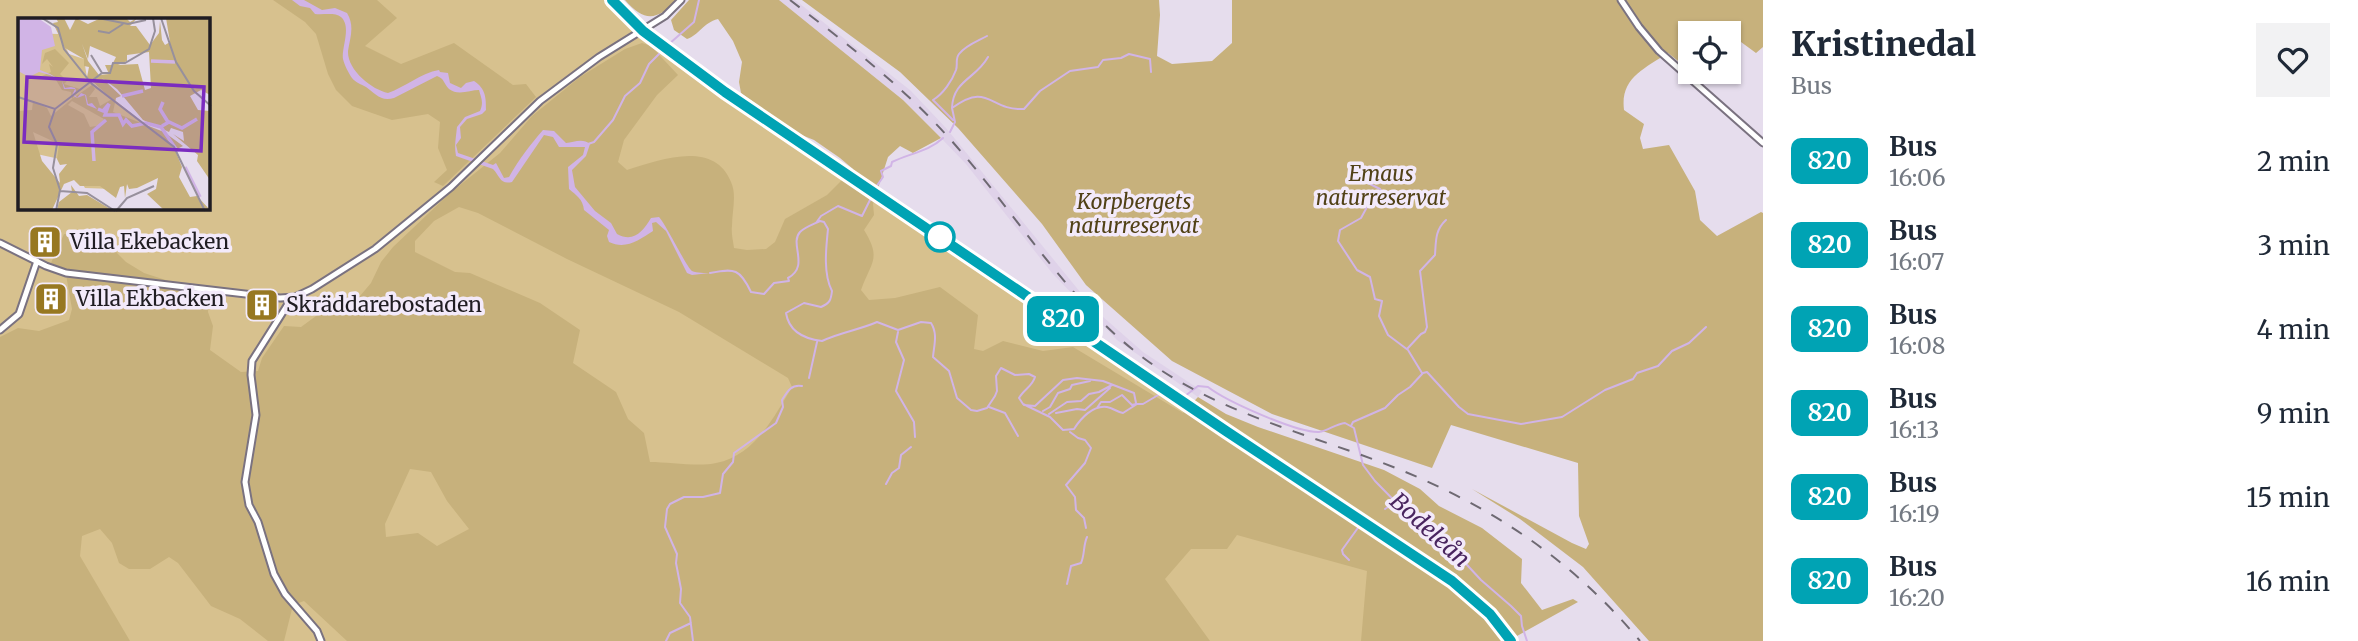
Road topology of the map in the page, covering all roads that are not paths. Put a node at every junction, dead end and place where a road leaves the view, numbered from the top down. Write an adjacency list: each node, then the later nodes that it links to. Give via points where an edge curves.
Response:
1 (612, 0): 4 (street)
2 (681, 0): 4 (street)
3 (1621, 0): 5 (street, via 1659,51)
4 (643, 31): 8 (street, via 540,101 451,187 374,249); 10 (street, via 725,92 1452,581 1490,614)
5 (1763, 143)
6 (0, 243): 7 (street)
7 (37, 261): 8 (street, via 66,273); 9 (street, via 19,314)
8 (288, 299): 11 (street, via 252,361 257,415 245,482 274,574)
9 (0, 330)
10 (1509, 639)
11 (321, 641)

